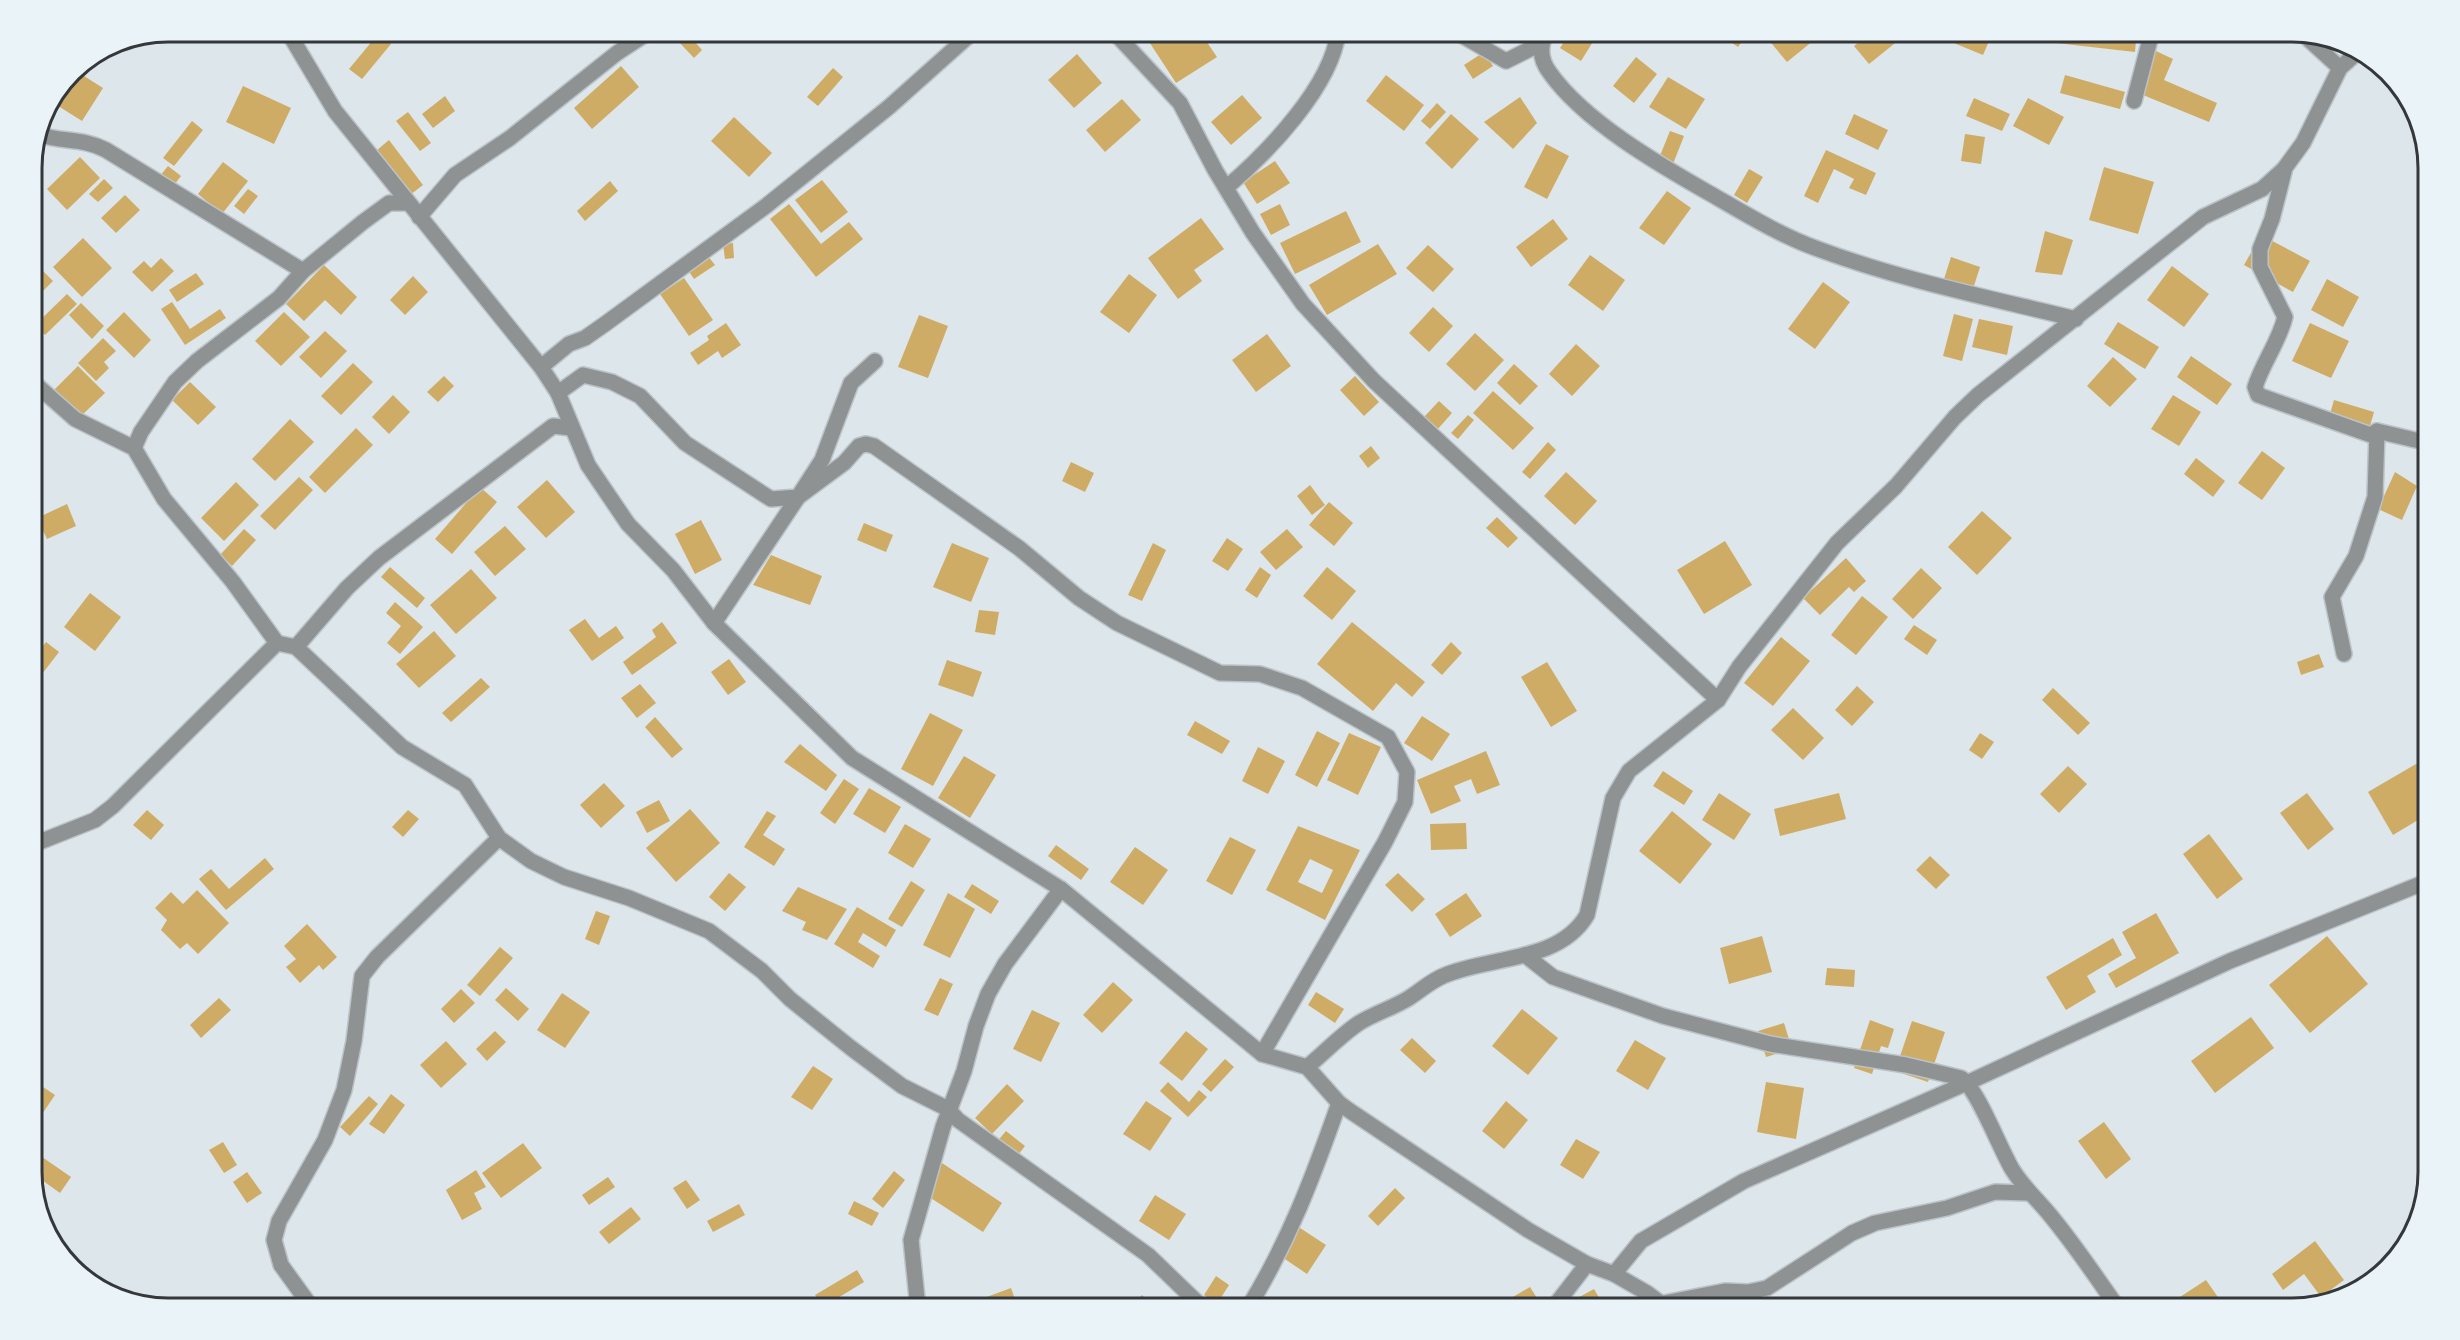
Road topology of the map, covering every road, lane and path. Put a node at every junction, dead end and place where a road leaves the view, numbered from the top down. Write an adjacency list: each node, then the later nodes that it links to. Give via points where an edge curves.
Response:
1 (294, 42): 17 (street, via 335,111)
2 (634, 42): 18 (street, via 510,138 455,175)
3 (963, 42): 22 (street, via 766,206)
4 (1123, 42): 16 (street, via 1180,103)
5 (1337, 42): 16 (street, via 1336,50 1280,137)
6 (1473, 42): 7 (street, via 1506,61)
7 (1537, 42)
8 (1543, 42): 20 (street, via 1543,59 1550,73 1582,106 1641,154 1789,237 1819,250 1940,285)
9 (2149, 42): 13 (street)
10 (2314, 44): 12 (street)
11 (2352, 57): 12 (street)
12 (2340, 68): 15 (street, via 2303,143)
13 (2134, 101)
14 (46, 137): 19 (street, via 97,145)
15 (2284, 170): 20 (street, via 2262,189 2203,217); 26 (street, via 2260,249 2260,267 2285,317 2255,387 2258,395 2267,399 2371,435)
16 (1227, 187): 34 (street, via 1253,233 1335,342)
17 (408, 202): 18 (street); 19 (street, via 389,203)
18 (419, 217): 22 (street)
19 (303, 271): 28 (street, via 279,298 175,382)
20 (2076, 319): 34 (street, via 1955,417 1896,486 1837,543 1745,659)
21 (875, 361): 29 (street, via 851,382 822,460)
22 (541, 367): 24 (street)
23 (42, 390): 28 (street, via 75,419)
24 (558, 393): 25 (street); 29 (street, via 583,375 612,382 639,396 685,443 771,499)
25 (571, 428): 30 (street, via 588,465 628,524 673,570); 32 (street, via 553,426 379,558)
26 (2377, 431): 27 (street); 33 (street, via 2375,497 2356,556 2332,597)
27 (2418, 441)
28 (134, 448): 31 (street, via 164,499 233,582)
29 (798, 497): 30 (street); 40 (street, via 844,463 859,446 874,446 1117,623 1220,673 1260,674 1302,688 1388,737 1407,772 1405,802)
30 (714, 623): 38 (street, via 852,758)
31 (277, 643): 32 (street); 36 (street, via 113,806 95,820)
32 (296, 646): 35 (street, via 402,747 465,785)
33 (2343, 654)
34 (1718, 700): 39 (street, via 1629,771 1612,798 1585,917 1568,937)
35 (499, 838): 44 (street, via 531,861 564,877 709,931 762,971 818,1023 902,1086); 48 (street, via 362,976 344,1090 325,1140 279,1221 274,1240 281,1265)
36 (42, 841)
37 (2418, 885): 42 (street, via 2230,961)
38 (1061, 889): 40 (street); 44 (street, via 1005,964 988,994)
39 (1525, 955): 41 (street, via 1441,977 1359,1023); 42 (street, via 1553,977 1663,1016 1770,1044 1906,1065)
40 (1262, 1054): 41 (street)
41 (1307, 1067): 43 (street)
42 (1969, 1082): 45 (street, via 1992,1133); 47 (street, via 1744,1181 1641,1240)
43 (1339, 1103): 46 (street, via 1528,1230); 51 (street, via 1301,1208)
44 (948, 1109): 49 (street, via 911,1240); 50 (street, via 1149,1256)
45 (2028, 1193): 54 (street, via 1995,1192 1947,1208 1875,1223 1852,1233 1767,1288); 55 (street, via 2050,1214)
46 (1587, 1264): 47 (street); 52 (street)
47 (1614, 1274): 53 (street)
48 (305, 1298)
49 (917, 1298)
50 (1193, 1298)
51 (1254, 1298)
52 (1561, 1298)
53 (1652, 1298)
54 (1697, 1298)
55 (2111, 1298)

